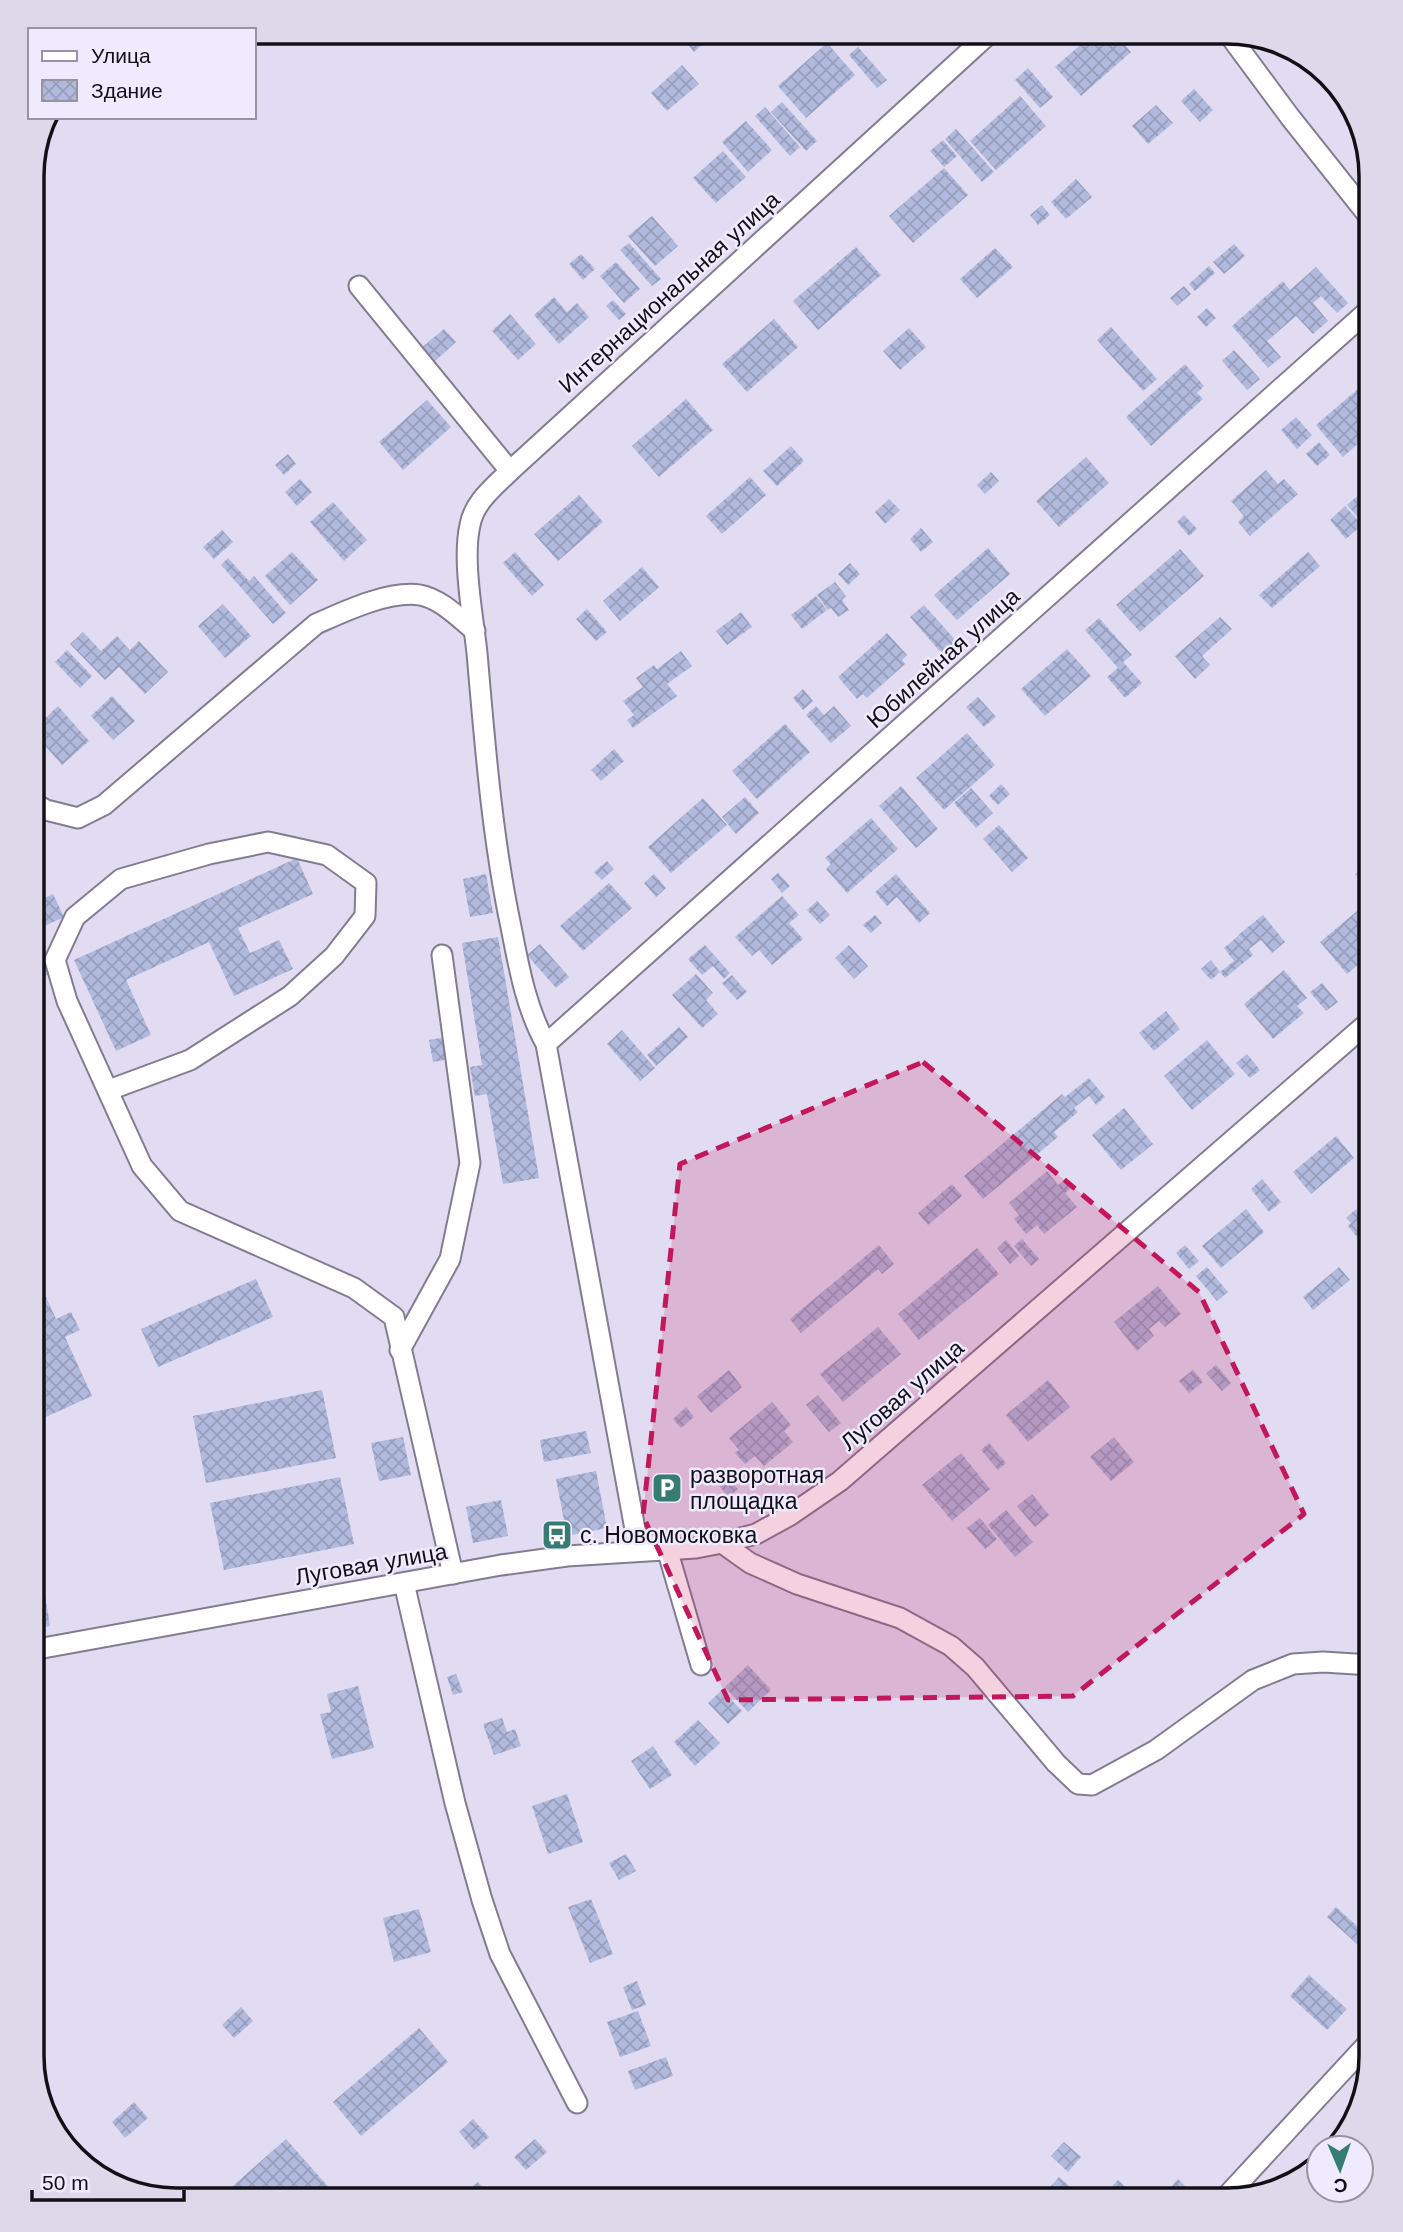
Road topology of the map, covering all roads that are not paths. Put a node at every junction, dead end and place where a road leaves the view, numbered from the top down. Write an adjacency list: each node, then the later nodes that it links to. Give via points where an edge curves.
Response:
1 (978, 44): 6 (street, Интернациональная улица)
2 (1236, 44): 3 (street)
3 (1359, 204)
4 (359, 286): 6 (street)
5 (1359, 319): 11 (street, Юбилейная улица)
6 (510, 471): 7 (street, Интернациональная улица, via 474,509 469,527)
7 (475, 631): 8 (street, via 447,608 420,595 353,608 316,624 104,805 78,818); 11 (street, Интернациональная улица, via 500,875 527,998)
8 (44, 809)
9 (442, 955): 13 (street, via 470,1163 450,1259)
10 (1359, 1030): 14 (street, Луговая улица, via 840,1481 756,1534)
11 (546, 1044): 16 (street, Интернациональная улица)
12 (109, 1090): 12 (street, via 68,1001 55,960 75,917 121,879 268,842 327,855 366,883 365,916 334,956 290,996 190,1060); 13 (street, via 142,1166 180,1212 354,1288 394,1317)
13 (400, 1350): 17 (street)
14 (722, 1543): 15 (street, Луговая улица); 20 (street, via 750,1563 797,1584 900,1618 951,1646 1078,1783 1092,1785 1156,1750 1253,1680 1293,1664)
15 (667, 1549): 16 (street, Луговая улица); 21 (street)
16 (639, 1551): 17 (street, Луговая улица, via 566,1556)
17 (453, 1574): 18 (street, Луговая улица)
18 (404, 1583): 19 (street, Луговая улица); 23 (street, via 454,1803 482,1900 500,1954)
19 (44, 1647)
20 (1359, 1664)
21 (701, 1665)
22 (1359, 2053): 24 (street)
23 (577, 2102)
24 (1234, 2188)

